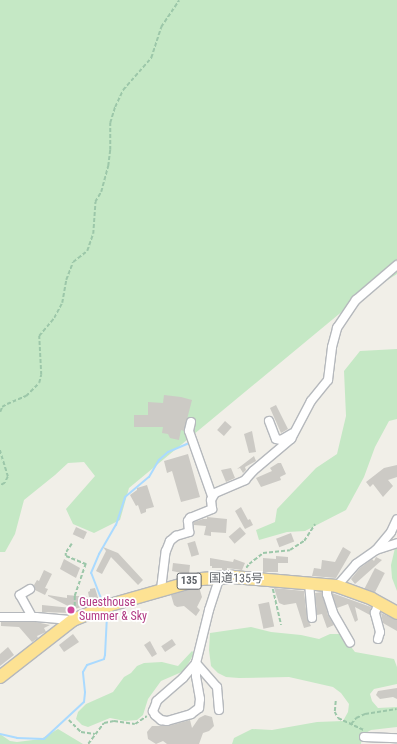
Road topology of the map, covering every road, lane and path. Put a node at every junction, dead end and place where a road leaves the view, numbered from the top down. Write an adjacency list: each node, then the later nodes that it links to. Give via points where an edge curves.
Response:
1 (179, 0): 3 (path, via 161,28 150,58 123,90 115,107 110,123 108,166 101,192 95,202 93,234 87,251 73,262 70,268 62,303 54,318 39,336 39,383 26,396 2,407)
2 (397, 265): 6 (street, via 356,300 338,328 332,348 328,380 311,401)
3 (0, 412)
4 (270, 421): 6 (street, via 276,439 281,440 290,434)
5 (191, 422): 9 (street, via 189,431)
6 (294, 435): 9 (street, via 245,480)
7 (0, 450): 8 (path, via 8,477)
8 (0, 486)
9 (212, 496): 21 (street, via 212,509 190,518 190,532 172,538 167,546)
10 (397, 519): 14 (street, via 391,532)
11 (315, 524): 16 (path, via 304,541 290,550 263,553 256,557 245,571)
12 (72, 544): 27 (path, via 66,556 86,564 75,596)
13 (397, 544): 14 (street)
14 (376, 550): 19 (street)
15 (220, 577): 16 (highway, 国道135号 / 135); 21 (highway, 国道135号 / 135, via 201,578); 31 (street)
16 (244, 578): 17 (highway, 国道135号 / 135)
17 (271, 580): 18 (highway, 国道135号 / 135); 28 (path)
18 (309, 583): 19 (highway, 国道135号 / 135); 26 (street)
19 (332, 585): 22 (highway, 国道135号 / 135); 30 (street, via 327,594 331,608)
20 (30, 588): 25 (street, via 20,595)
21 (161, 589): 27 (highway, 国道135号 / 135)
22 (379, 602): 23 (highway, 国道135号 / 135); 29 (street, via 375,613 380,632)
23 (397, 613)
24 (0, 617): 25 (street)
25 (32, 617): 27 (street)
26 (312, 618)
27 (75, 619): 32 (highway, 国道135号 / 135)
28 (281, 625)
29 (378, 639)
30 (350, 642)
31 (196, 663): 33 (street); 34 (street); 37 (street, via 217,687)
32 (0, 677)
33 (183, 678): 34 (street); 38 (street, via 157,701)
34 (197, 682): 38 (street, via 200,704 195,712 164,721)
35 (336, 701): 40 (path, via 335,712 338,718)
36 (397, 709): 40 (path, via 365,714)
37 (219, 710)
38 (153, 711): 41 (path, via 138,723 107,722)
39 (69, 720): 41 (path, via 81,732)
40 (351, 724): 42 (path, via 365,730)
41 (95, 734): 44 (path)
42 (364, 737): 43 (street)
43 (397, 738)
44 (88, 744)

